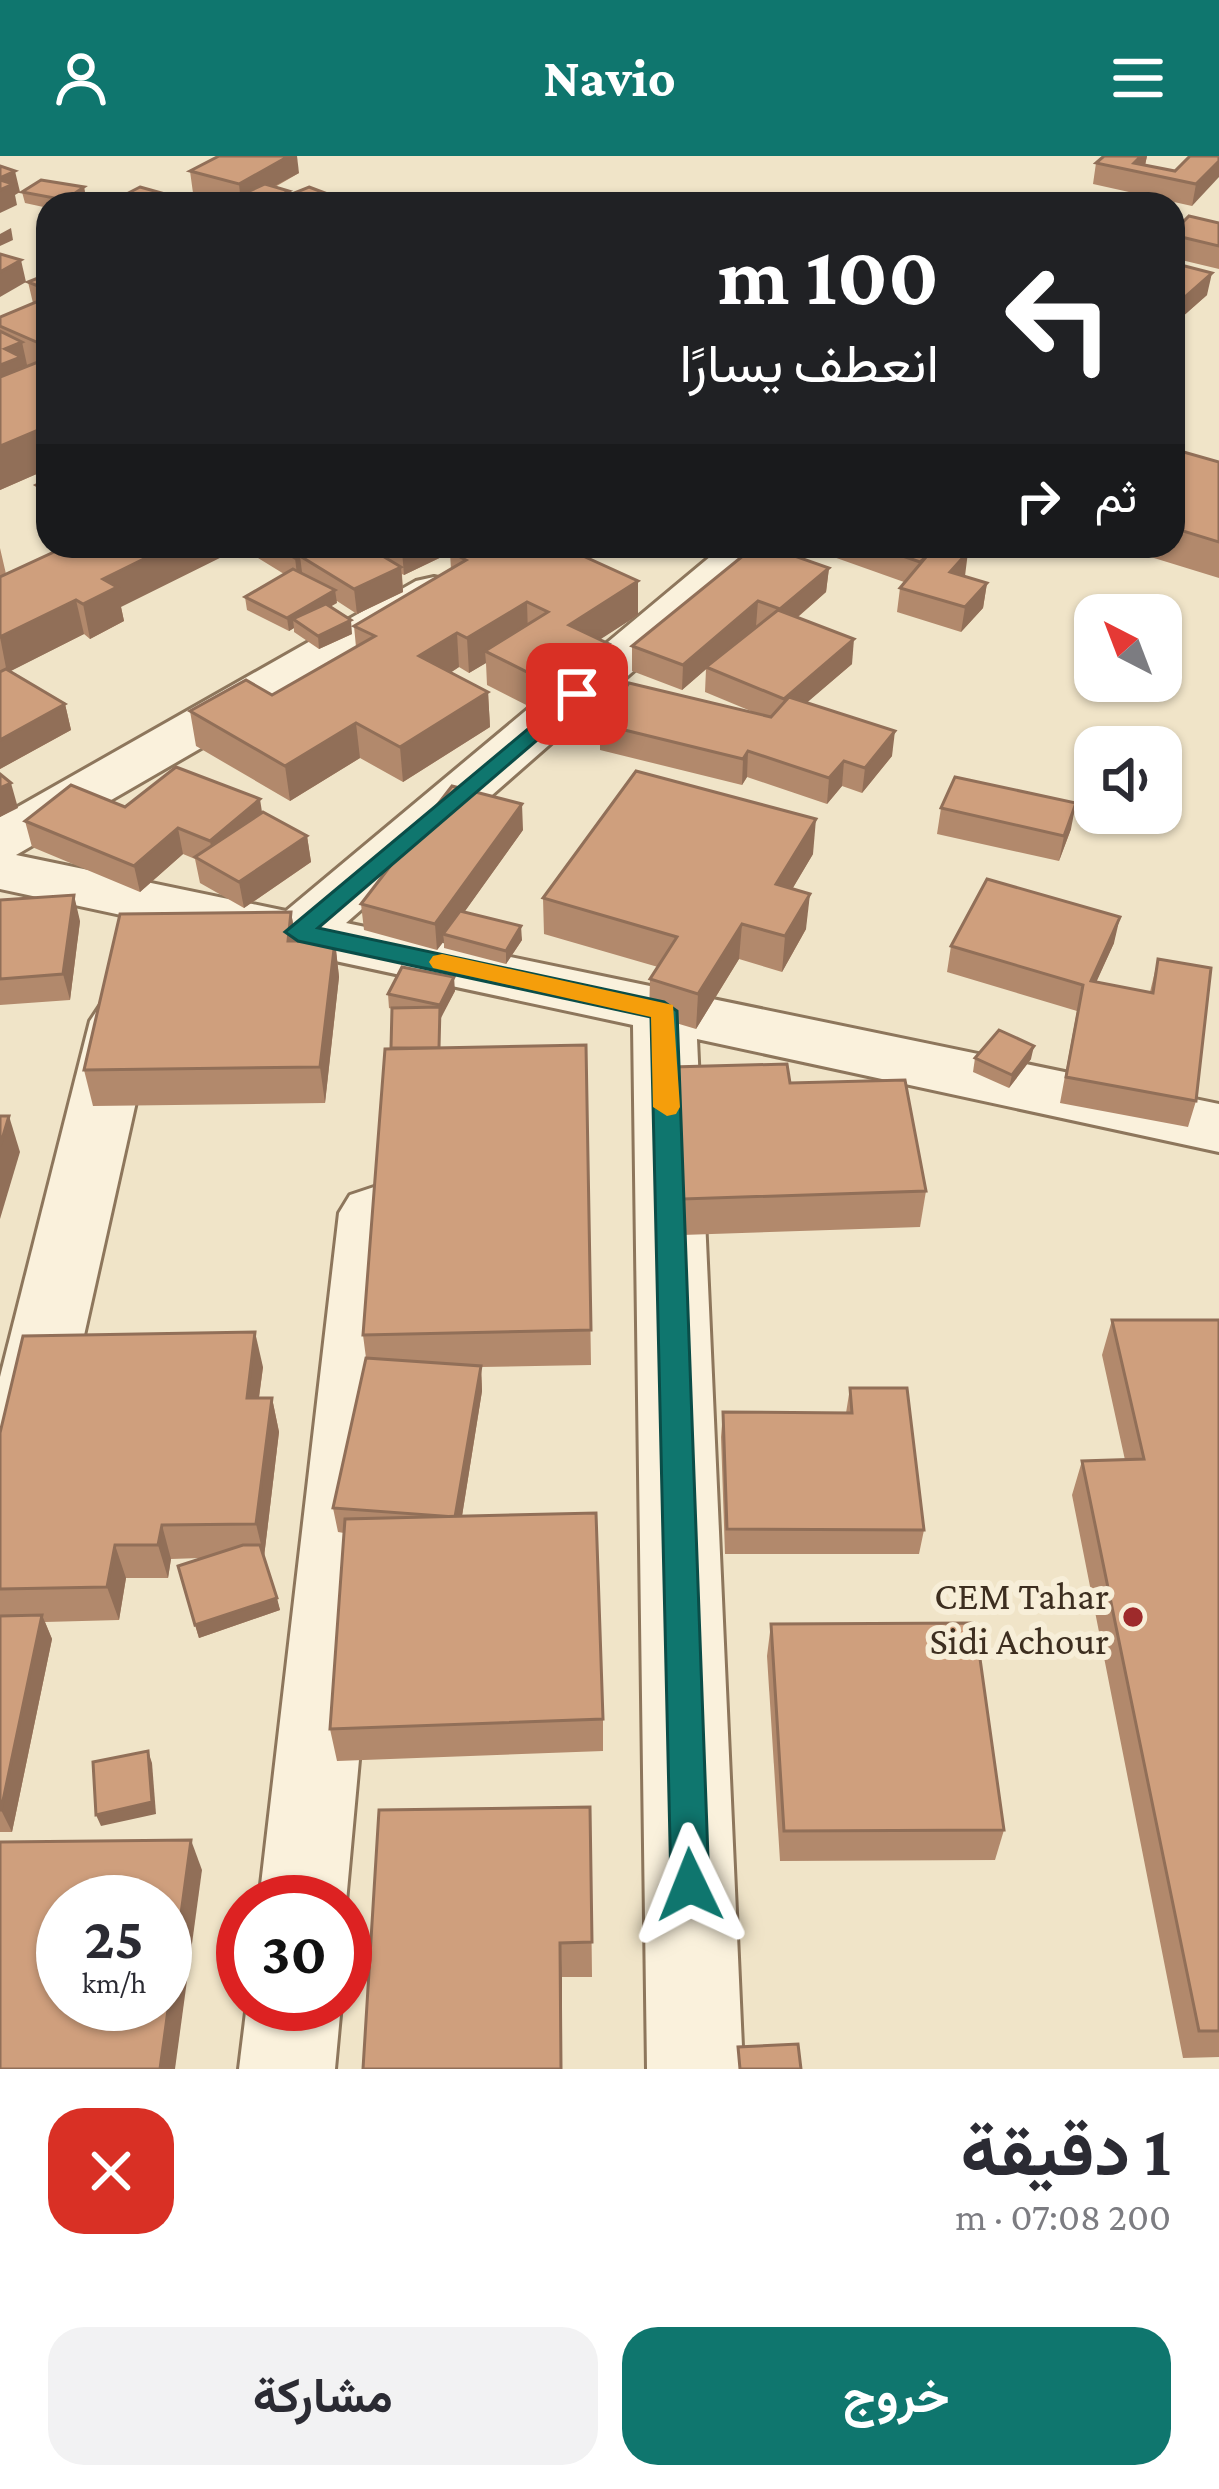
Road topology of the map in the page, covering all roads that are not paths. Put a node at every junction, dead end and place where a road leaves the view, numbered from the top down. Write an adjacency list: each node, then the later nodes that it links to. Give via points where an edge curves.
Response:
1 (738, 558): 6 (street)
2 (447, 584): 3 (street)
3 (0, 841)
4 (0, 870): 5 (street)
5 (151, 901): 6 (street); 10 (street)
6 (298, 932): 7 (street, via 397,989)
7 (664, 1011): 8 (street); 14 (street)
8 (1219, 1128)
9 (382, 1143): 11 (street)
10 (0, 1532)
11 (307, 1875)
12 (291, 2031): 13 (street)
13 (287, 2069)
14 (695, 2069)

